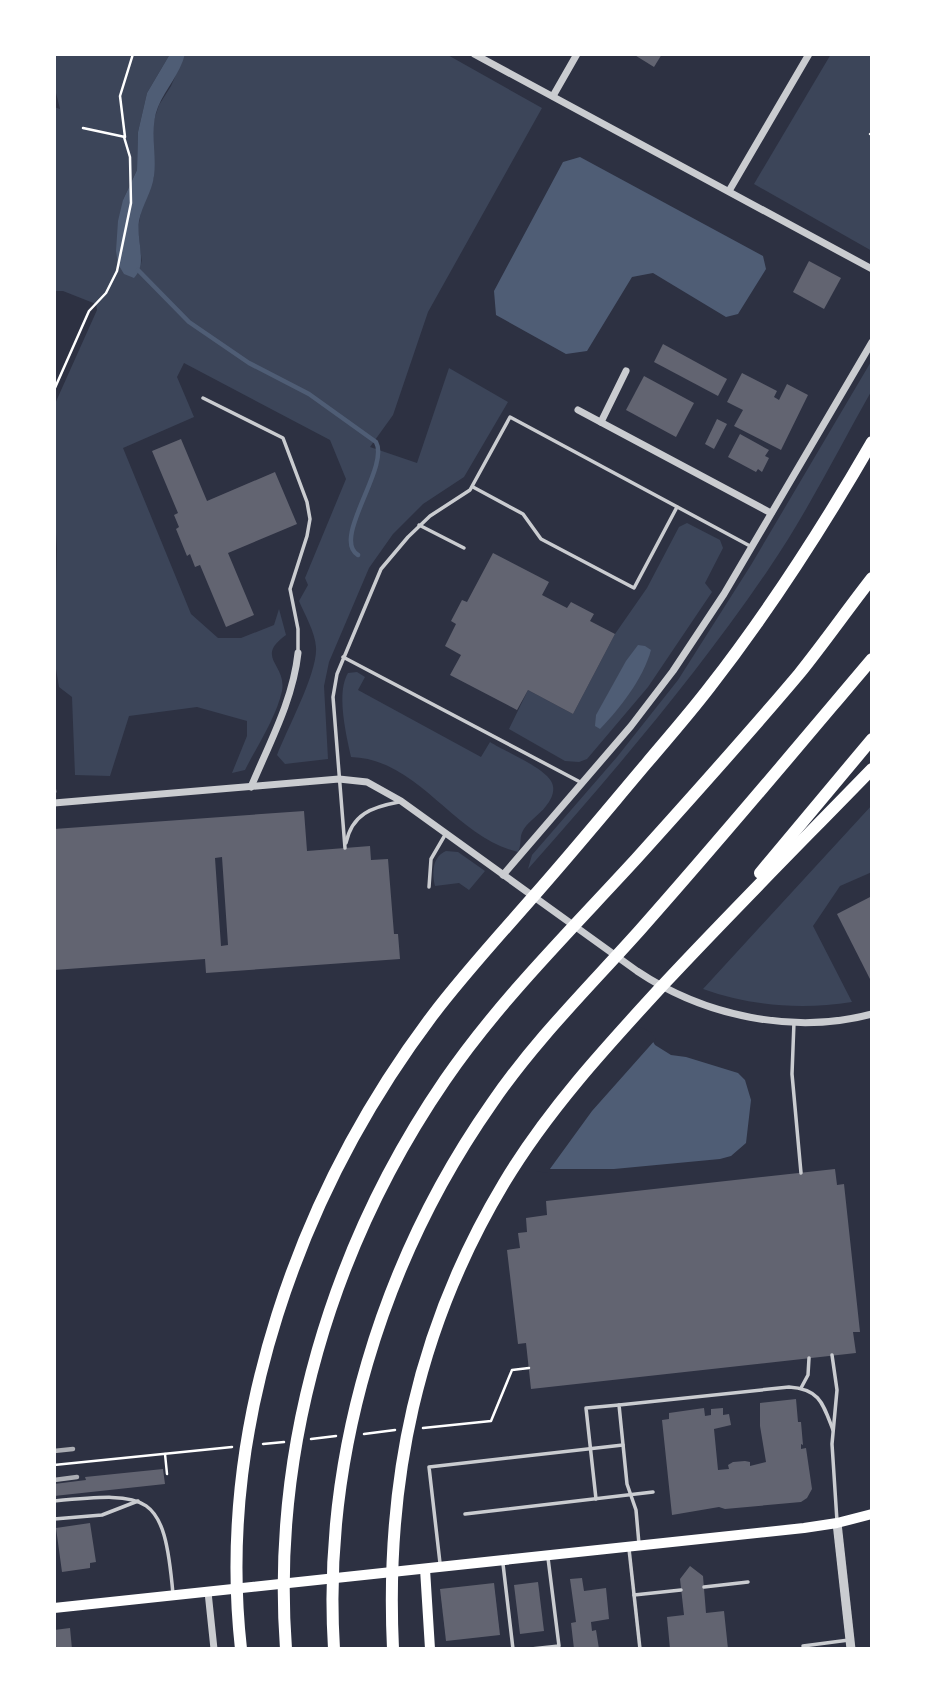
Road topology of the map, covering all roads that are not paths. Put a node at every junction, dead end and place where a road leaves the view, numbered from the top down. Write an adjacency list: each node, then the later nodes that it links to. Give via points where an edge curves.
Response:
1 (474, 54): 4 (street)
2 (577, 54): 4 (street)
3 (809, 54): 5 (street)
4 (553, 96): 5 (street)
5 (729, 191): 6 (street)
6 (872, 269)
7 (872, 342): 15 (street)
8 (626, 371): 11 (street)
9 (203, 398): 20 (lane, via 283,438 307,502 309,527 290,589)
10 (578, 410): 11 (street)
11 (601, 422): 15 (street)
12 (872, 442): 68 (highway, via 776,597 716,679 469,970 414,1041 358,1130 308,1234 265,1364 245,1461 237,1550)
13 (473, 486): 14 (lane, via 510,417); 14 (lane, via 523,514 541,539 634,588); 16 (lane)
14 (677, 506): 17 (lane)
15 (771, 513): 17 (street)
16 (419, 525): 18 (lane); 21 (lane, via 376,576)
17 (752, 547): 26 (street, via 673,671)
18 (464, 548)
19 (872, 578): 69 (highway, via 748,734 504,1004 451,1072 401,1152 354,1247 314,1364 296,1444 285,1541)
20 (298, 653): 27 (street, via 287,703)
21 (343, 657): 25 (lane, via 333,688); 26 (lane)
22 (872, 659): 70 (highway, via 557,1020 492,1101 442,1182 397,1276 369,1357 344,1470 334,1556)
23 (872, 739): 33 (highway)
24 (872, 769): 33 (highway)
25 (340, 779): 27 (street); 28 (street, via 367,782); 28 (lane, via 345,848 350,828 361,814)
26 (582, 783): 31 (street)
27 (251, 787): 29 (street)
28 (401, 801): 30 (street)
29 (54, 803)
30 (446, 833): 31 (street); 32 (lane, via 431,859)
31 (502, 875): 35 (street, via 668,990 715,1009)
32 (429, 887)
33 (702, 943): 71 (highway, via 598,1056 538,1133 491,1205 453,1282 424,1361 403,1447 392,1550)
34 (872, 1014): 35 (street)
35 (794, 1021): 36 (lane, via 792,1074)
36 (801, 1173)
37 (832, 1355): 41 (lane, via 837,1390)
38 (809, 1358): 39 (lane)
39 (801, 1388): 40 (lane); 41 (lane, via 823,1402)
40 (620, 1405): 42 (lane); 43 (lane, via 586,1408)
41 (833, 1430): 52 (lane)
42 (624, 1445): 43 (lane); 45 (lane)
43 (591, 1449): 46 (lane); 56 (lane, via 429,1467)
44 (653, 1492): 45 (lane)
45 (631, 1495): 46 (lane); 53 (lane, via 636,1510)
46 (596, 1499): 49 (lane)
47 (140, 1500): 48 (lane, via 103,1496); 51 (lane, via 102,1515); 63 (lane, via 161,1524)
48 (54, 1501)
49 (466, 1514)
50 (872, 1514): 52 (main road)
51 (54, 1519)
52 (837, 1524): 53 (main road); 65 (street)
53 (634, 1547): 54 (main road); 62 (lane)
54 (548, 1556): 55 (main road); 74 (lane, via 559,1646)
55 (503, 1560): 56 (main road); 73 (lane)
56 (441, 1567): 57 (main road)
57 (425, 1569): 61 (main road); 72 (main road)
58 (748, 1582): 59 (lane)
59 (704, 1587)
60 (681, 1590): 62 (lane)
61 (208, 1592): 63 (main road); 67 (street)
62 (634, 1595): 75 (lane)
63 (173, 1596): 64 (main road)
64 (54, 1608)
65 (850, 1644): 66 (lane)
66 (803, 1646)
67 (214, 1649)
68 (241, 1649)
69 (286, 1649)
70 (334, 1649)
71 (393, 1649)
72 (430, 1649)
73 (513, 1649)
74 (531, 1649)
75 (640, 1649)

